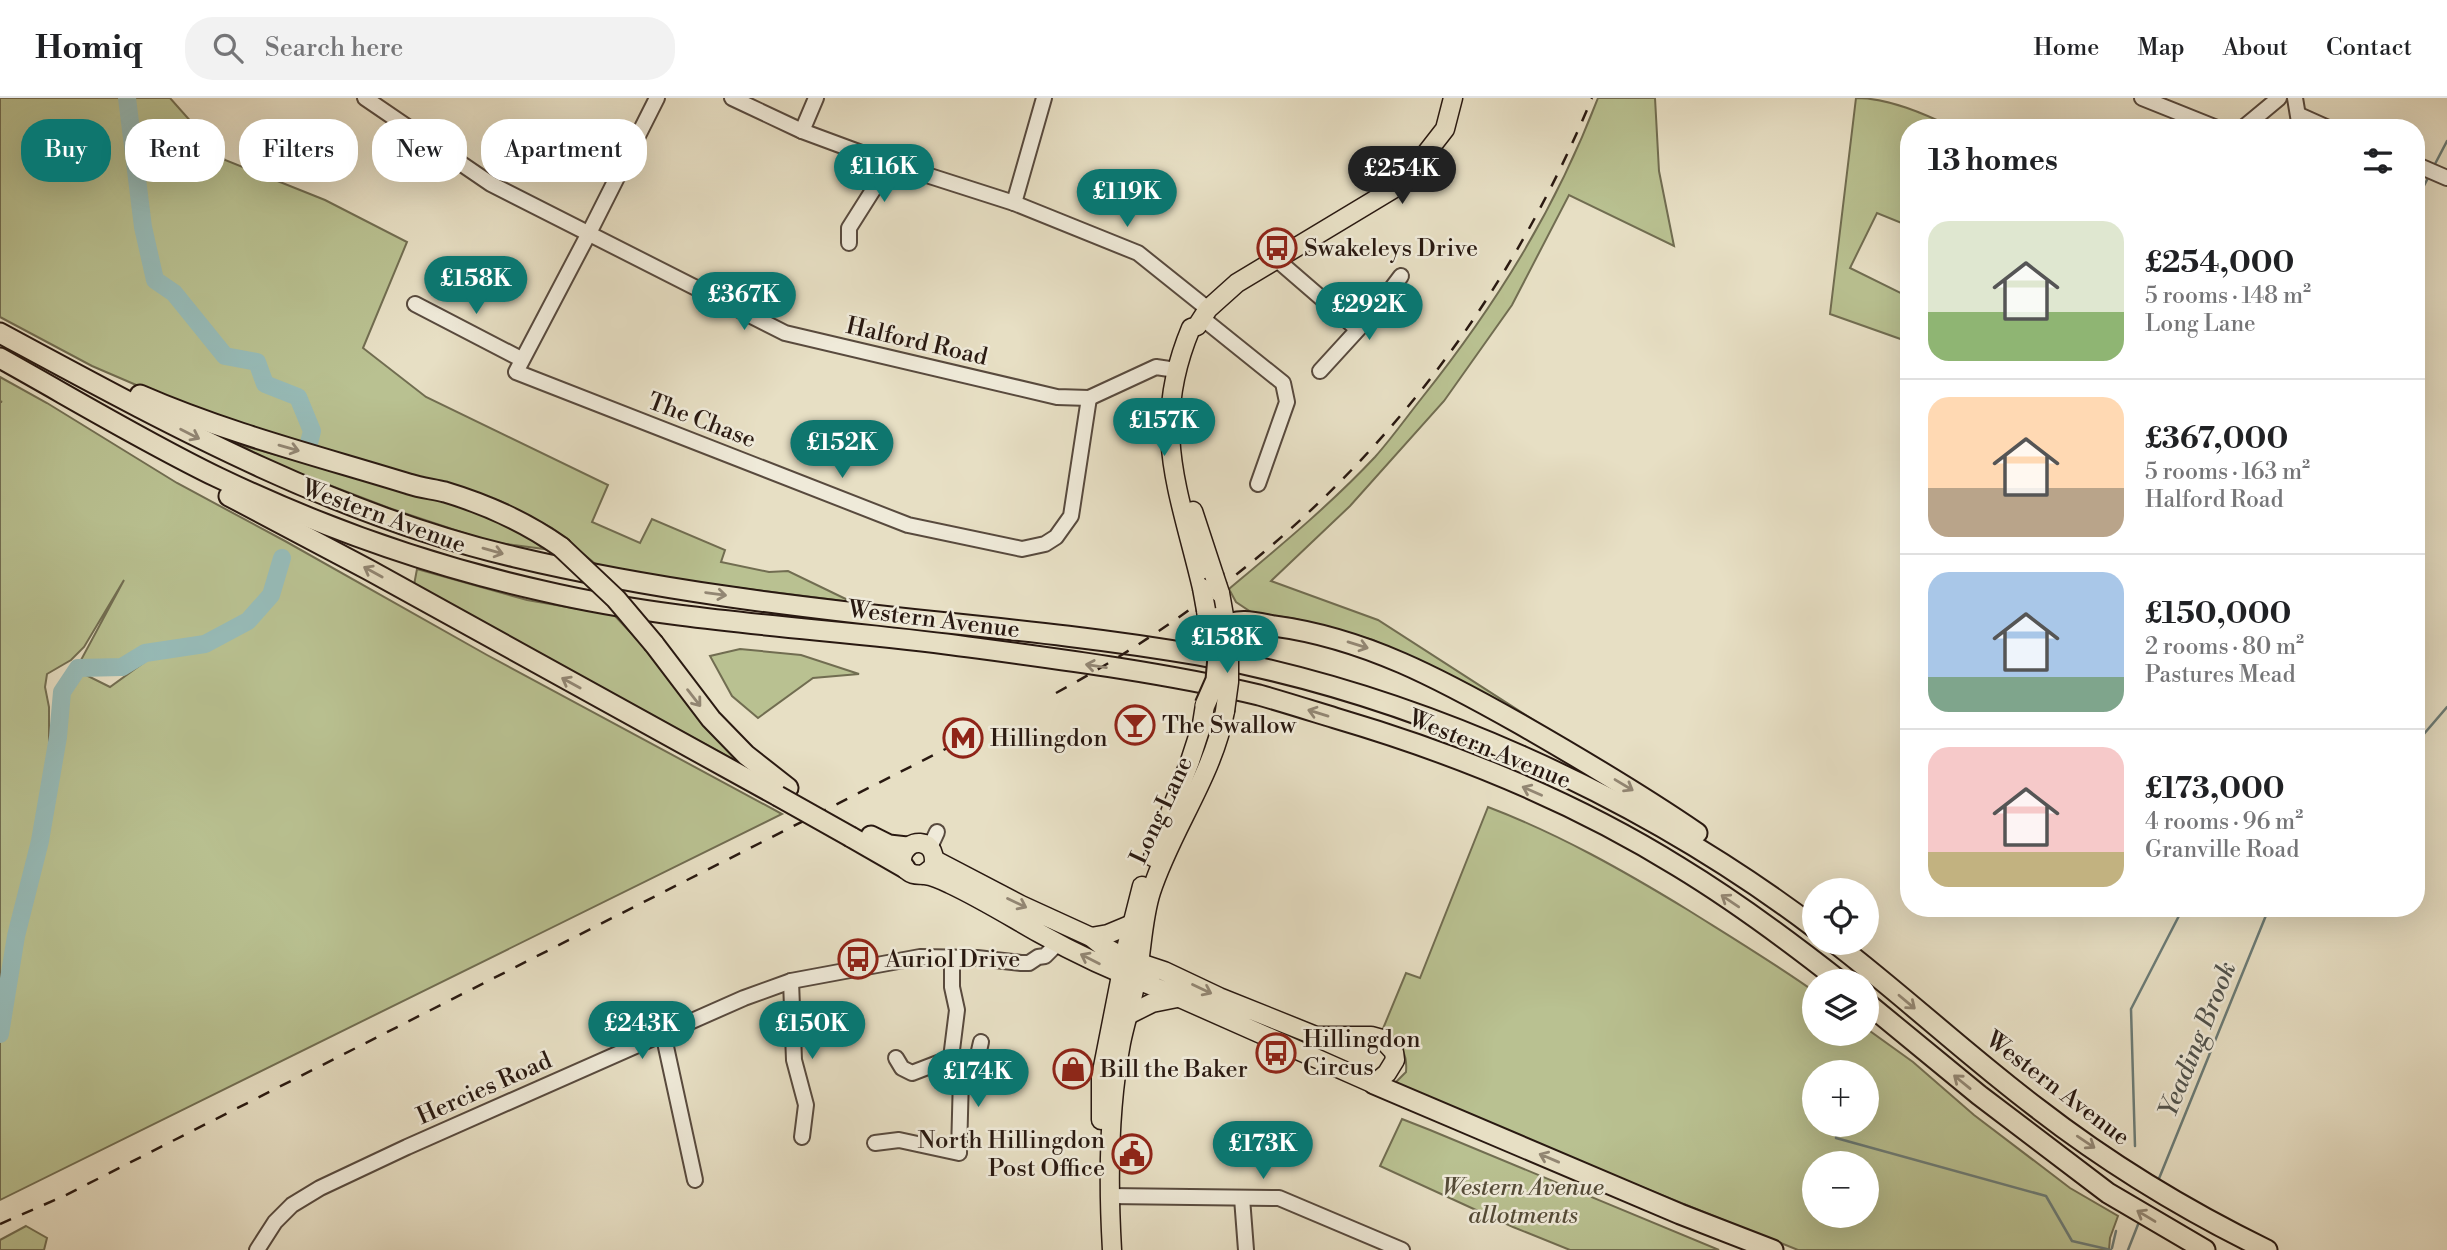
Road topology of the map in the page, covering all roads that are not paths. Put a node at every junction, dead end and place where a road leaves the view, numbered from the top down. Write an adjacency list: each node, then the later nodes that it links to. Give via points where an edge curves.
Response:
1 (365, 98): 18 (street, Halford Road, via 491,184)
2 (657, 98): 18 (street)
3 (732, 98): 13 (street)
4 (816, 98): 13 (street)
5 (1044, 98): 17 (street)
6 (1454, 98): 20 (main road, Long Lane, via 1445,129 1403,183)
7 (2142, 98): 10 (street)
8 (2279, 98): 11 (street)
9 (2295, 98): 12 (street)
10 (2194, 119)
11 (2254, 119)
12 (2299, 119)
13 (802, 131): 14 (street)
14 (883, 162): 17 (street); 19 (street, via 880,179 849,228)
15 (2425, 168): 16 (street)
16 (2447, 178)
17 (1013, 203): 23 (street, via 1138,253)
18 (589, 233): 27 (street); 30 (street, Halford Road, via 785,333 1057,397)
19 (849, 243)
20 (1276, 259): 23 (main road, Long Lane, via 1237,283); 24 (street)
21 (1401, 276): 24 (street)
22 (415, 304): 27 (street, The Chase)
23 (1202, 318): 28 (main road, Long Lane, via 1191,328); 31 (street, via 1283,383 1287,402); 32 (main road, Long Lane, via 1184,387 1182,436)
24 (1357, 329): 29 (street)
25 (0, 331): 36 (highway, one-way to 36, bridge, via 190,416 446,493 518,521 561,547 616,599 711,719); 40 (highway, Western Avenue, one-way to 40, via 142,410 313,491 509,556 742,598 1202,656 1366,698 1506,750 1600,794 1695,845)
26 (0, 358): 36 (highway, one-way to 26, via 213,488); 49 (highway, Western Avenue, one-way to 26, via 1679,867 1590,817 1485,770 1385,733 1261,696 1166,677 944,644 597,603 453,568 255,495)
27 (519, 365): 30 (street, The Chase, via 908,525 1022,549 1056,537 1071,516)
28 (1176, 370): 30 (street, Halford Road, via 1149,369); 32 (main road, Long Lane, via 1170,408 1172,465 1181,512)
29 (1320, 371)
30 (1089, 398)
31 (1258, 484)
32 (1208, 579): 33 (main road, Long Lane, bridge, via 1222,599); 34 (main road, Long Lane, bridge, via 1206,610)
33 (1227, 624): 34 (highway, via 1220,631); 39 (highway, one-way to 39, via 1243,621 1313,632 1369,649 1441,680 1654,803 1759,877)
34 (1219, 645): 35 (highway, bridge, via 1216,680); 48 (main road, Long Lane, bridge, via 1229,682 1212,759 1150,894)
35 (1205, 705): 41 (main road, Long Lane)
36 (783, 792): 38 (highway, via 854,833)
37 (933, 830): 38 (street)
38 (920, 857): 42 (main road, via 963,890); 43 (main road, one-way to 43)
39 (1802, 917)
40 (1802, 919)
41 (1132, 924): 43 (main road); 48 (main road, Long Lane)
42 (1039, 933): 44 (main road); 47 (street, via 1034,951)
43 (1091, 937): 48 (main road)
44 (1058, 943): 47 (street, Hercies Road); 48 (main road, one-way to 44)
45 (1850, 955): 70 (highway, Western Avenue, one-way to 70, via 2038,1109 2172,1199)
46 (952, 957): 47 (street, Hercies Road, via 1021,963); 50 (street, Hercies Road, via 920,957); 57 (street, via 957,1010)
47 (1038, 957)
48 (1130, 969): 51 (main road); 53 (main road, Long Lane); 58 (main road, one-way to 58, via 1164,971 1316,1036 1382,1039 1395,1060); 62 (main road, Long Lane, via 1101,1077 1101,1149)
49 (1824, 969)
50 (791, 981): 54 (street, Hercies Road); 59 (street, via 794,1060 806,1105)
51 (1177, 998): 53 (main road); 58 (main road)
52 (1879, 1013): 69 (highway, one-way to 52, via 2108,1193)
53 (1128, 1015): 62 (main road, Long Lane, via 1112,1110)
54 (663, 1033): 61 (street); 64 (street, Hercies Road, via 320,1188 292,1205)
55 (981, 1042): 57 (street, via 976,1064)
56 (896, 1058): 57 (street, via 912,1073)
57 (953, 1061): 60 (street, via 961,1076 959,1153 899,1140)
58 (1374, 1084): 68 (highway, one-way to 58)
59 (802, 1137)
60 (875, 1143)
61 (695, 1180)
62 (1109, 1196): 63 (street); 65 (main road, Long Lane)
63 (1242, 1198): 66 (street); 67 (street, via 1279,1198)
64 (257, 1250)
65 (1112, 1250)
66 (1246, 1250)
67 (1402, 1250)
68 (1773, 1250)
69 (2205, 1250)
70 (2267, 1250)

